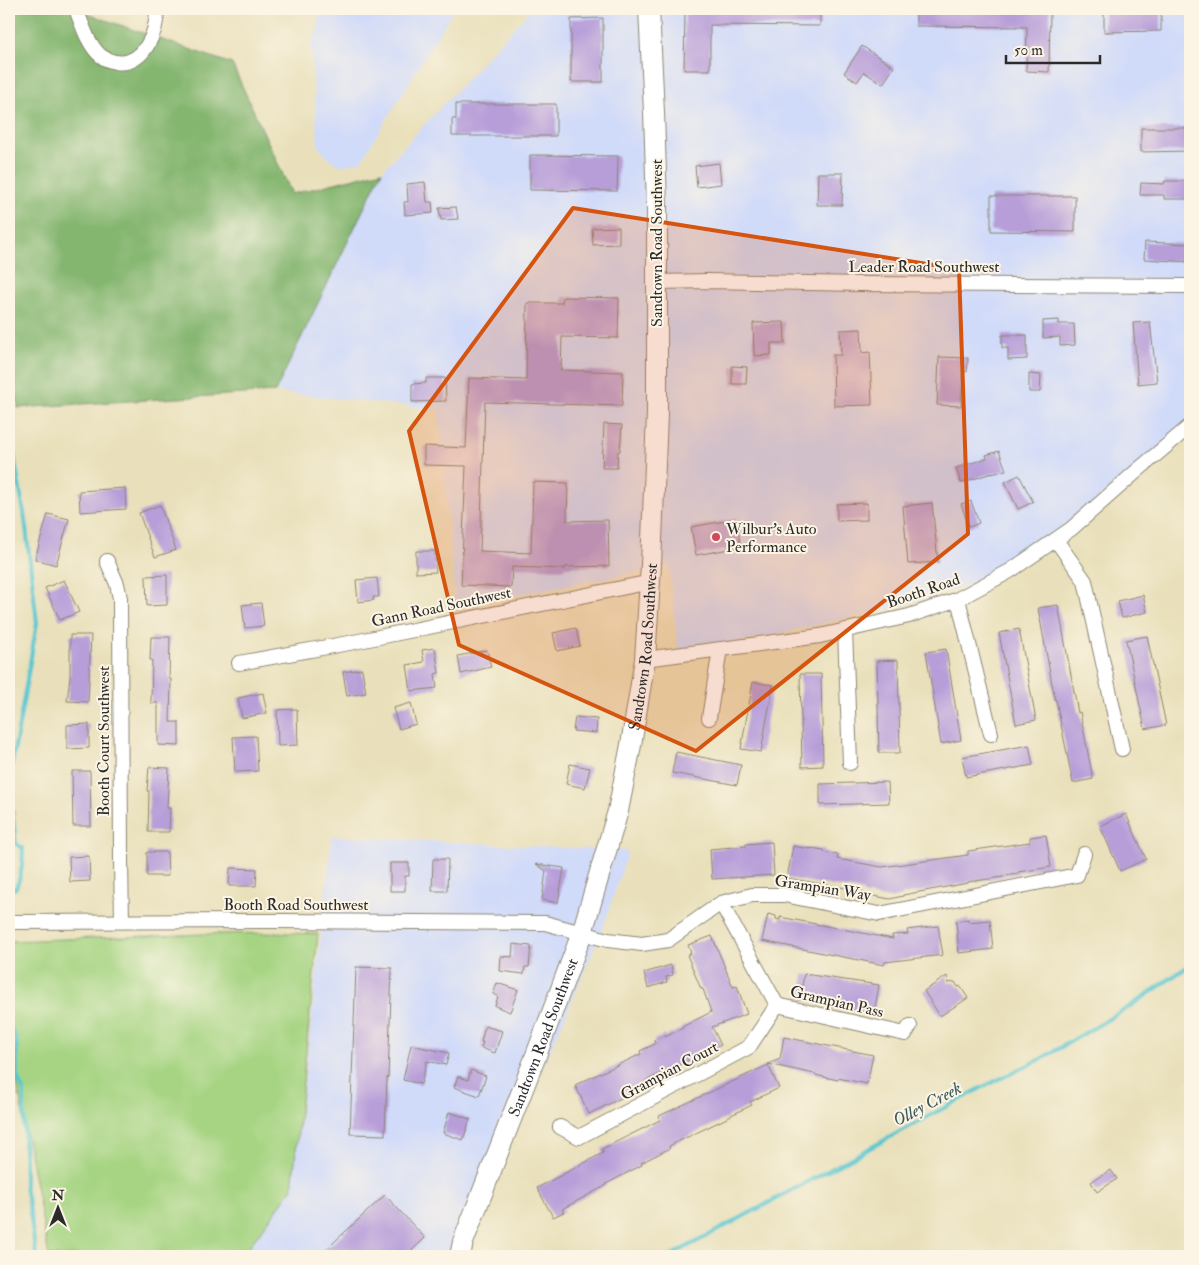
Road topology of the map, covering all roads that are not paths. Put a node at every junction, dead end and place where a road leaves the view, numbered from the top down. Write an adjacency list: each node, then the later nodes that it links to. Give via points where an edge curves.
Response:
1 (76, 9): 2 (street, via 95,49 102,57 122,63 134,59 149,43)
2 (157, 9)
3 (650, 9): 4 (street, Sandtown Road Southwest)
4 (657, 282): 5 (street, Leader Road Southwest); 9 (street, Sandtown Road Southwest, via 657,450)
5 (1190, 286)
6 (1190, 426): 7 (street, Booth Road)
7 (1056, 540): 10 (street, Booth Road); 17 (street, via 1085,581)
8 (108, 561): 22 (street, Booth Court Southwest, via 120,598)
9 (650, 582): 13 (street, Sandtown Road Southwest); 14 (street, Gann Road Southwest)
10 (958, 599): 11 (street, Booth Road, via 908,616); 16 (street)
11 (845, 630): 12 (street, Booth Road); 18 (street)
12 (720, 648): 13 (street, Booth Road); 15 (street)
13 (645, 659): 23 (street, Sandtown Road Southwest, via 618,811)
14 (239, 663)
15 (709, 718)
16 (991, 734)
17 (1122, 749)
18 (850, 763)
19 (1084, 854): 20 (street, Grampian Way, via 1077,875 879,914 784,895 752,895)
20 (721, 903): 23 (street, Grampian Way, via 668,940 642,944 608,940); 24 (street, Grampian Pass)
21 (10, 922): 22 (street, Booth Road Southwest)
22 (122, 922): 23 (street, Booth Road Southwest, via 545,922)
23 (582, 932): 27 (street, Sandtown Road Southwest)
24 (777, 1005): 25 (street, Grampian Pass, via 905,1034); 26 (street, Grampian Court, via 749,1047 579,1137)
25 (910, 1026)
26 (560, 1127)
27 (460, 1256)

